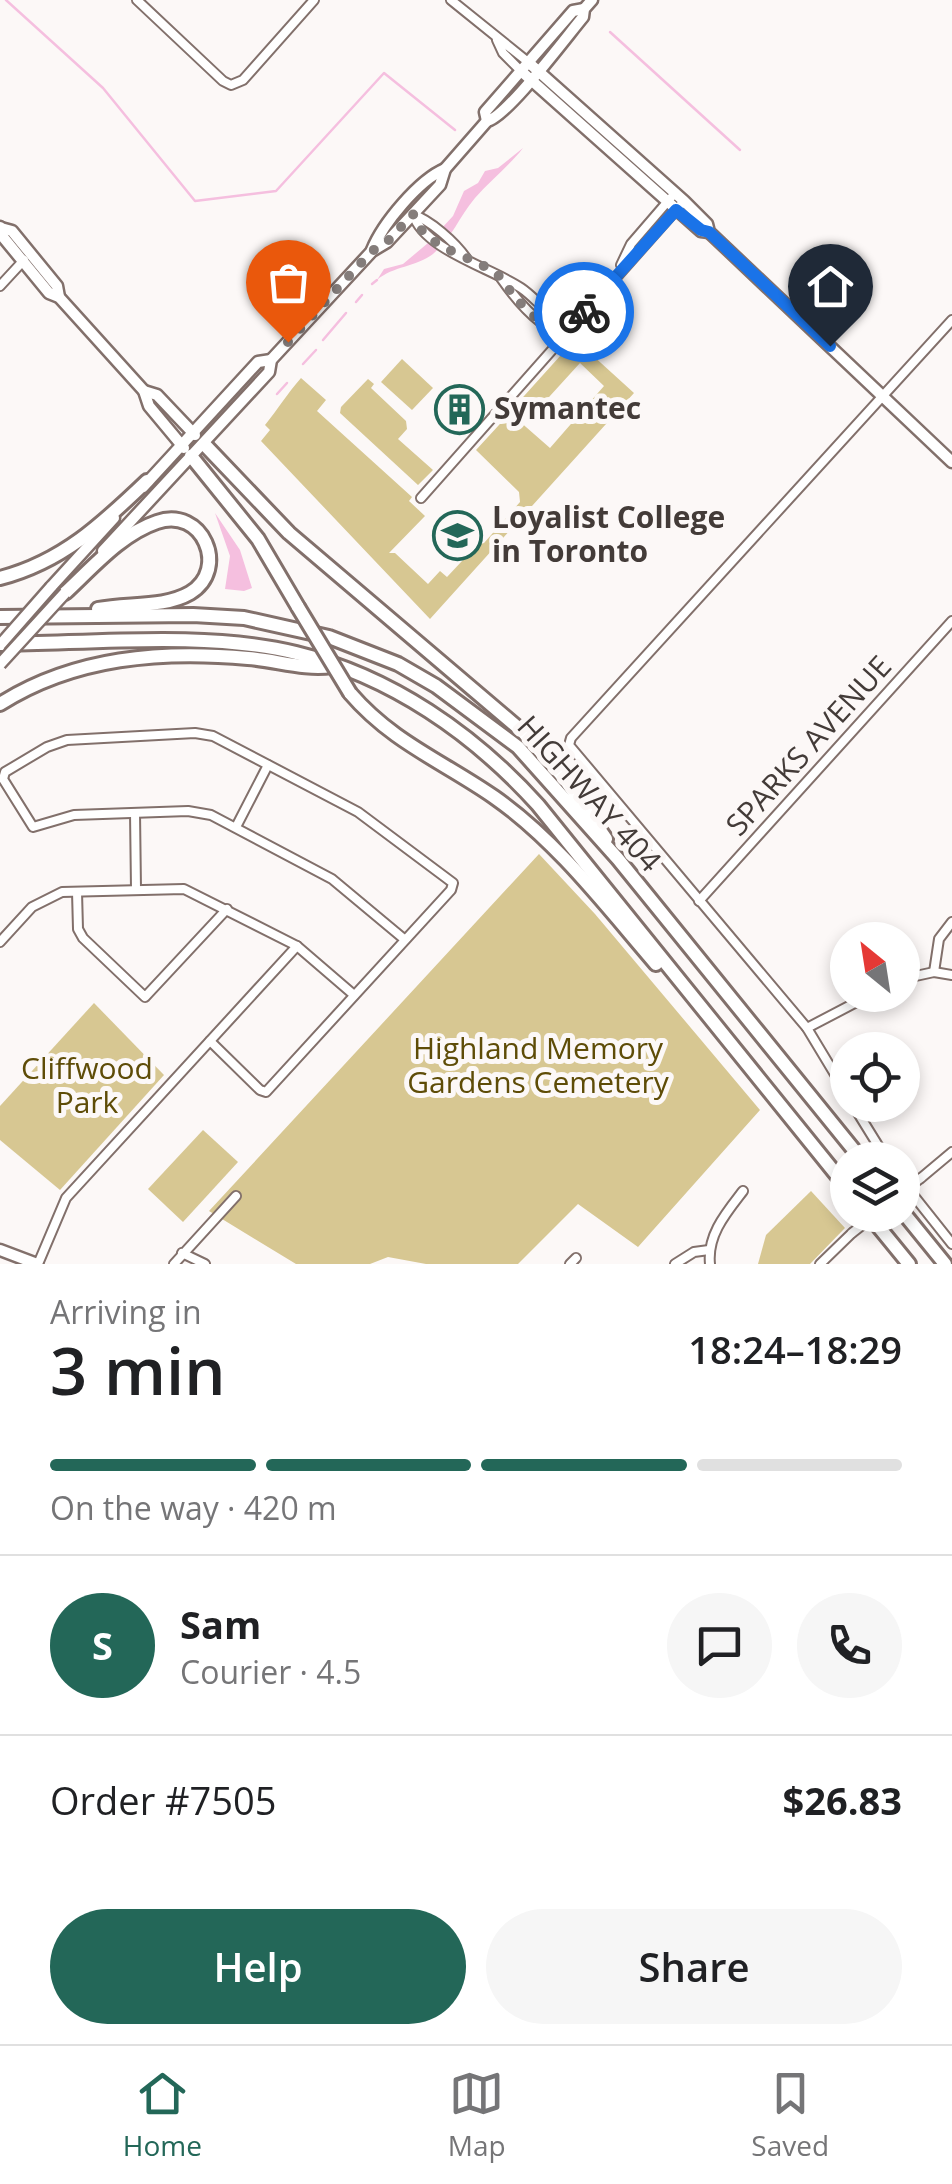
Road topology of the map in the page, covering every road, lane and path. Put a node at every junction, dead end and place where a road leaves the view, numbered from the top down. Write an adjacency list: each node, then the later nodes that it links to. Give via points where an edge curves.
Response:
1 (137, 0): 2 (street, via 232,85)
2 (314, 0)
3 (451, 0): 5 (street)
4 (588, 4): 5 (main road, via 573,11); 6 (main road)
5 (524, 66): 6 (main road); 7 (main road, via 485,112)
6 (535, 75): 7 (main road); 9 (main road)
7 (487, 122): 8 (main road)
8 (446, 169): 10 (main road, via 430,176); 11 (main road)
9 (675, 201): 17 (street, via 631,244 616,278); 20 (main road)
10 (403, 206): 11 (street); 13 (main road)
11 (413, 214): 13 (main road); 17 (street, via 466,258 522,289)
12 (0, 228): 14 (main road)
13 (372, 251): 18 (main road)
14 (26, 257): 15 (street); 19 (main road, via 49,292)
15 (0, 286)
16 (952, 320): 20 (street)
17 (564, 333): 27 (street)
18 (271, 360): 21 (main road, via 258,362); 23 (main road, via 269,372)
19 (144, 390): 21 (main road); 22 (main road, via 149,406)
20 (882, 396): 25 (main road); 43 (street, via 571,738 572,752)
21 (192, 432): 22 (main road); 23 (main road)
22 (182, 444): 24 (main road); 26 (main road)
23 (204, 444): 24 (main road); 40 (highway, via 279,524 523,732 594,818)
24 (191, 456): 29 (main road); 53 (highway, bridge, via 258,538 350,692 384,729 494,797 534,830 672,984)
25 (952, 462)
26 (147, 482): 28 (highway, via 73,547); 29 (main road)
27 (421, 498)
28 (0, 578)
29 (58, 590): 30 (highway, via 155,522 194,526 206,538 208,570 191,592); 33 (main road, bridge); 34 (main road, bridge)
30 (68, 615): 31 (highway, HIGHWAY 404); 40 (highway, HIGHWAY 404, via 244,618 329,636 398,664 518,747)
31 (0, 616)
32 (952, 621): 43 (street, SPARKS AVENUE)
33 (0, 644): 35 (highway, HIGHWAY 404, via 211,642 295,653)
34 (0, 664)
35 (333, 666): 36 (highway, via 226,656 134,658 70,670); 53 (highway, HIGHWAY 404, via 424,708 514,778)
36 (0, 704)
37 (268, 765): 38 (street, via 196,733 67,740 3,775 33,828 74,814); 39 (street); 46 (street, via 358,812 453,882)
38 (135, 814): 39 (street, via 201,812); 41 (street)
39 (236, 827): 46 (street, via 342,886)
40 (618, 859): 58 (highway, HIGHWAY 404)
41 (136, 890): 42 (street); 44 (street, via 184,889)
42 (77, 892): 44 (street, via 82,938 145,997); 47 (street, via 44,899)
43 (699, 901): 55 (street)
44 (228, 909): 48 (street)
45 (952, 922): 49 (street, via 939,939)
46 (404, 939): 52 (street)
47 (0, 942)
48 (297, 946): 52 (street); 56 (street)
49 (934, 972): 50 (street); 51 (street)
50 (920, 975)
51 (952, 975)
52 (354, 995): 56 (street, via 264,1093)
53 (692, 996): 60 (highway, HIGHWAY 404)
54 (838, 1012): 55 (street)
55 (808, 1028): 57 (street)
56 (210, 1041): 72 (street, via 66,1198)
57 (830, 1065)
58 (847, 1142)
59 (952, 1152): 61 (street, bridge)
60 (830, 1167)
61 (920, 1179)
62 (743, 1191): 70 (street)
63 (236, 1196): 71 (street)
64 (920, 1204): 68 (street)
65 (854, 1232): 77 (street, bridge)
66 (885, 1232): 78 (highway)
67 (920, 1232): 79 (highway)
68 (952, 1244)
69 (0, 1250): 72 (main road)
70 (709, 1250): 75 (street); 76 (street)
71 (182, 1253): 73 (street); 74 (street)
72 (38, 1264)
73 (174, 1264)
74 (204, 1264)
75 (676, 1264)
76 (710, 1264)
77 (820, 1264)
78 (909, 1264)
79 (946, 1264)

